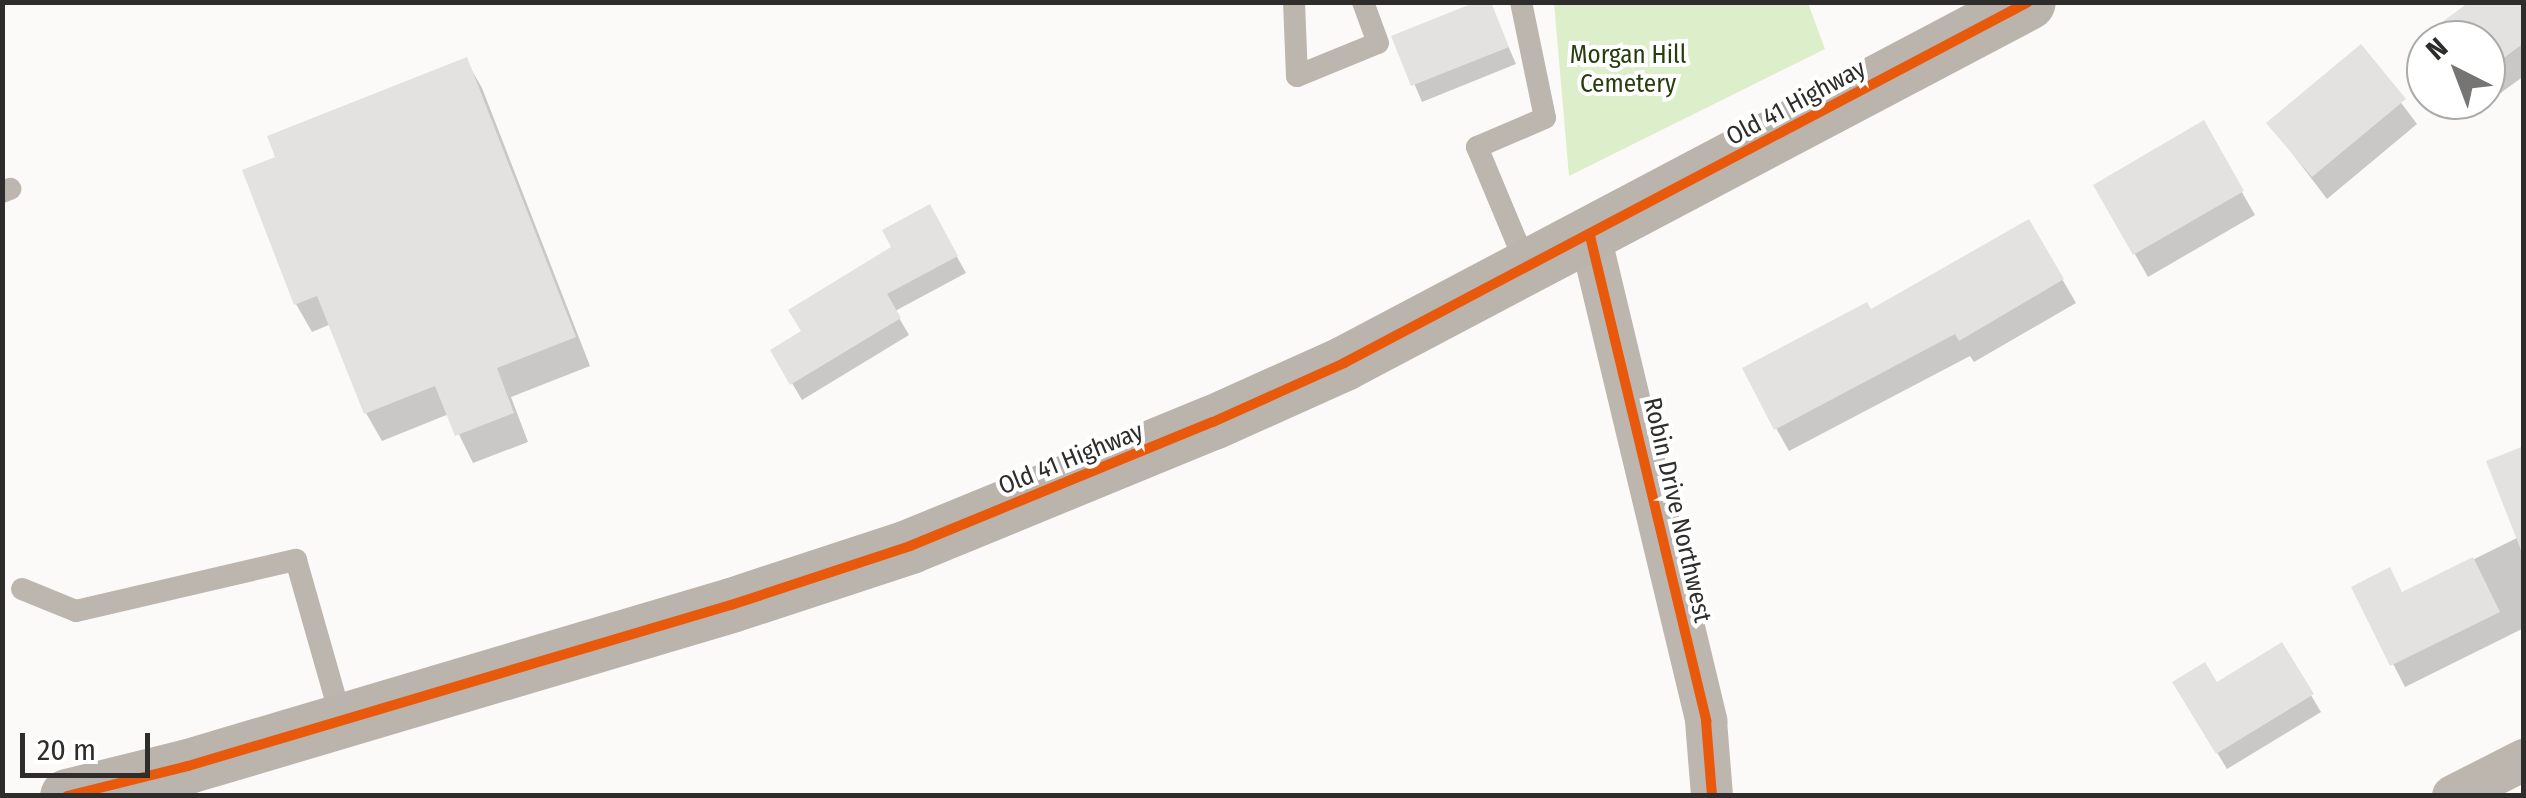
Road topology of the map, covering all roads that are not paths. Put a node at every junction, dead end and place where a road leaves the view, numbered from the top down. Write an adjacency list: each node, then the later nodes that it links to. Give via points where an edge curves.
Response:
1 (1294, 2): 2 (lane, via 1297,76 1378,43)
2 (1364, 2)
3 (1521, 2): 6 (lane, via 1544,118 1476,147)
4 (2028, 2): 5 (main road, Old 41 Highway)
5 (1590, 236): 6 (main road, Old 41 Highway); 11 (street, Robin Drive Northwest, via 1706,721)
6 (1528, 268): 8 (main road, Old 41 Highway, via 1213,422 910,546 732,605)
7 (22, 589): 8 (lane, via 76,612 296,560)
8 (340, 718): 10 (main road, Old 41 Highway)
9 (2524, 760): 12 (street)
10 (66, 796)
11 (1712, 796)
12 (2453, 796)

